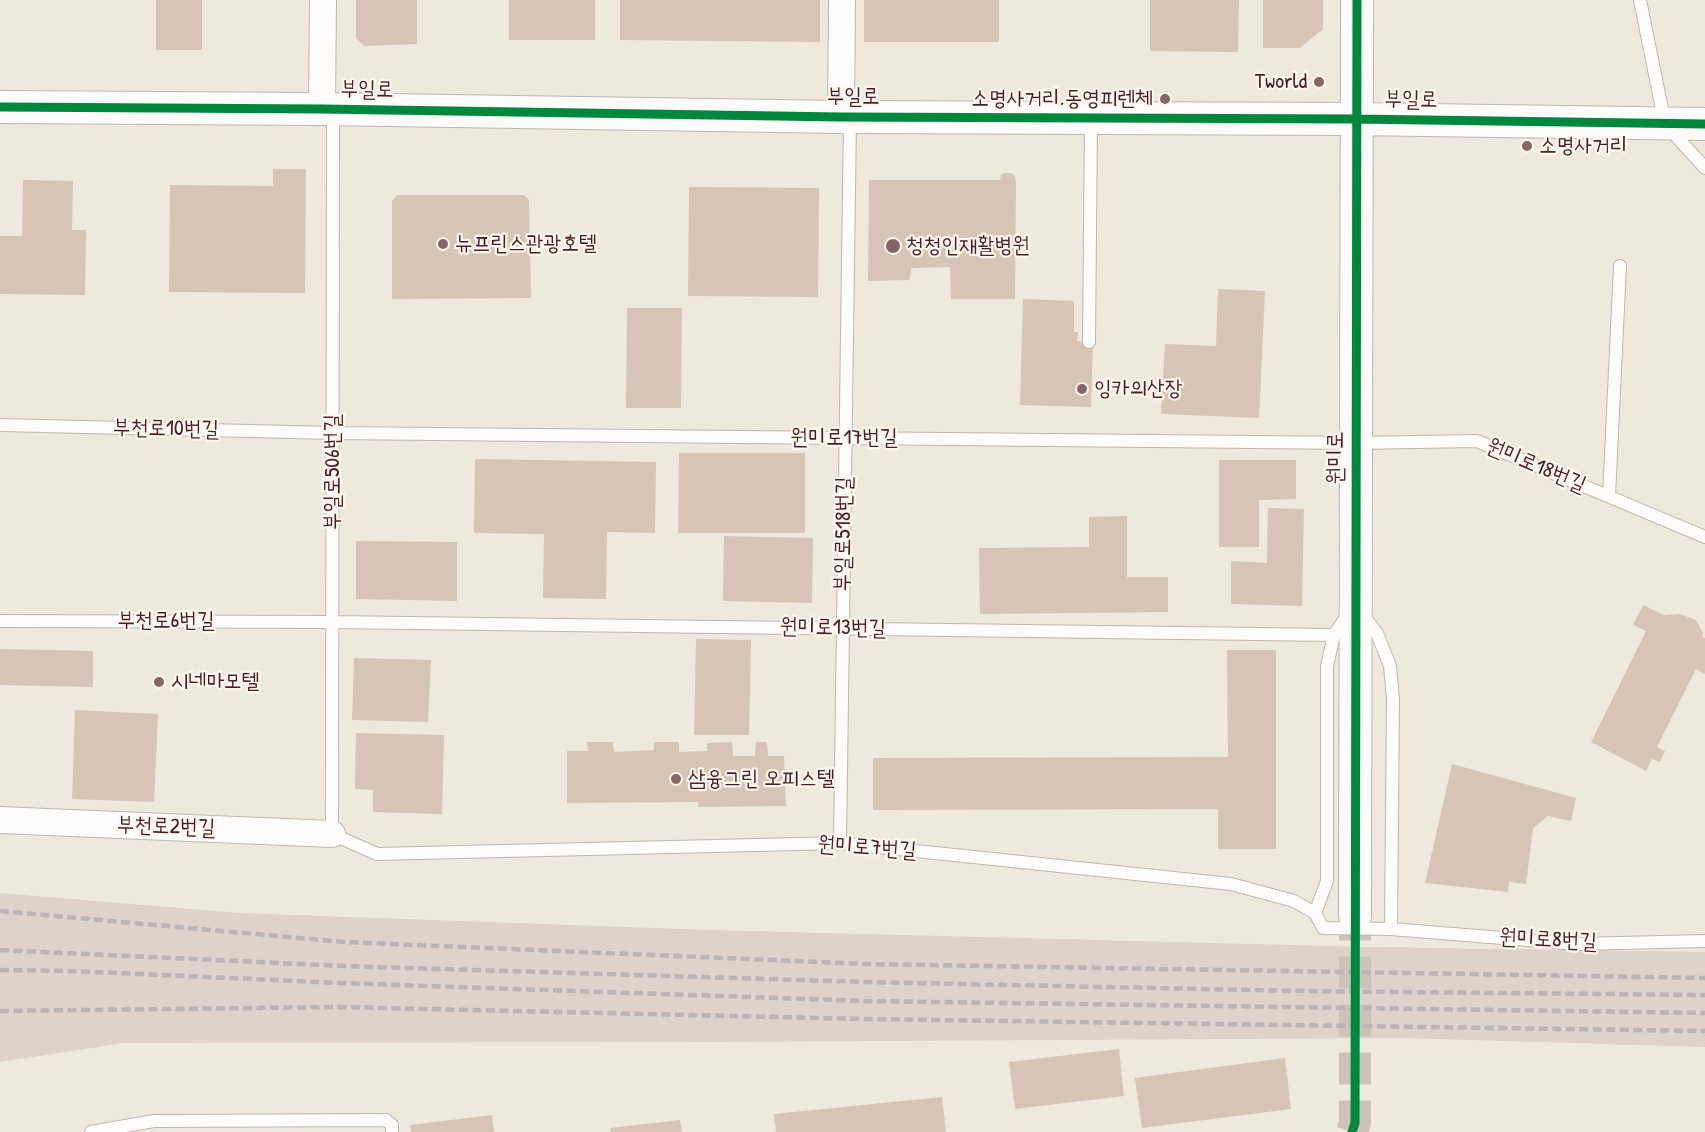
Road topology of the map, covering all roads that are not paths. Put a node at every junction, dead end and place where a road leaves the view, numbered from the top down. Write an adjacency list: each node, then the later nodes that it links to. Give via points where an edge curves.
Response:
1 (323, 0): 6 (street)
2 (842, 0): 7 (street)
3 (1357, 0): 9 (street, 원미로)
4 (1640, 0): 10 (lane)
5 (0, 107): 6 (street, 부일로)
6 (328, 109): 7 (street, 부일로); 16 (lane, 부일로506번길)
7 (845, 117): 8 (street, 부일로); 17 (lane, 부일로518번길)
8 (1091, 118): 9 (street, 부일로); 14 (lane)
9 (1356, 118): 10 (street, 부일로); 18 (street, 원미로)
10 (1665, 124): 11 (street, 부일로); 12 (lane)
11 (1705, 124)
12 (1705, 168)
13 (1620, 266): 19 (lane, 원미로18번길)
14 (1089, 342)
15 (0, 425): 16 (lane, 부천로10번길)
16 (333, 433): 17 (lane, 원미로17번길); 23 (lane, 부일로506번길)
17 (845, 438): 18 (lane, 원미로17번길); 24 (lane, 부일로518번길)
18 (1355, 442): 19 (lane, 원미로18번길, via 1477,441); 21 (street, 원미로)
19 (1609, 496): 20 (lane, 원미로18번길)
20 (1705, 537)
21 (1355, 604): 25 (lane); 30 (street, 원미로); 31 (lane, via 1377,633 1390,666)
22 (0, 621): 23 (lane, 부천로6번길)
23 (332, 621): 24 (lane, 원미로13번길); 27 (lane, 부일로506번길)
24 (843, 628): 25 (lane, 원미로13번길); 28 (lane, 부일로518번길)
25 (1334, 635): 29 (lane, via 1326,666 1328,881)
26 (0, 820): 27 (street, 부천로2번길)
27 (332, 834): 28 (lane, 원미로7번길, via 376,854)
28 (840, 843): 29 (lane, 원미로7번길, via 1231,884 1294,901)
29 (1316, 914): 31 (lane, 원미로7번길, via 1323,928)
30 (1355, 916)
31 (1391, 929): 32 (lane, 원미로8번길, via 1577,944)
32 (1705, 941)
33 (392, 1129): 34 (lane, via 386,1120 154,1121)
34 (91, 1132)

